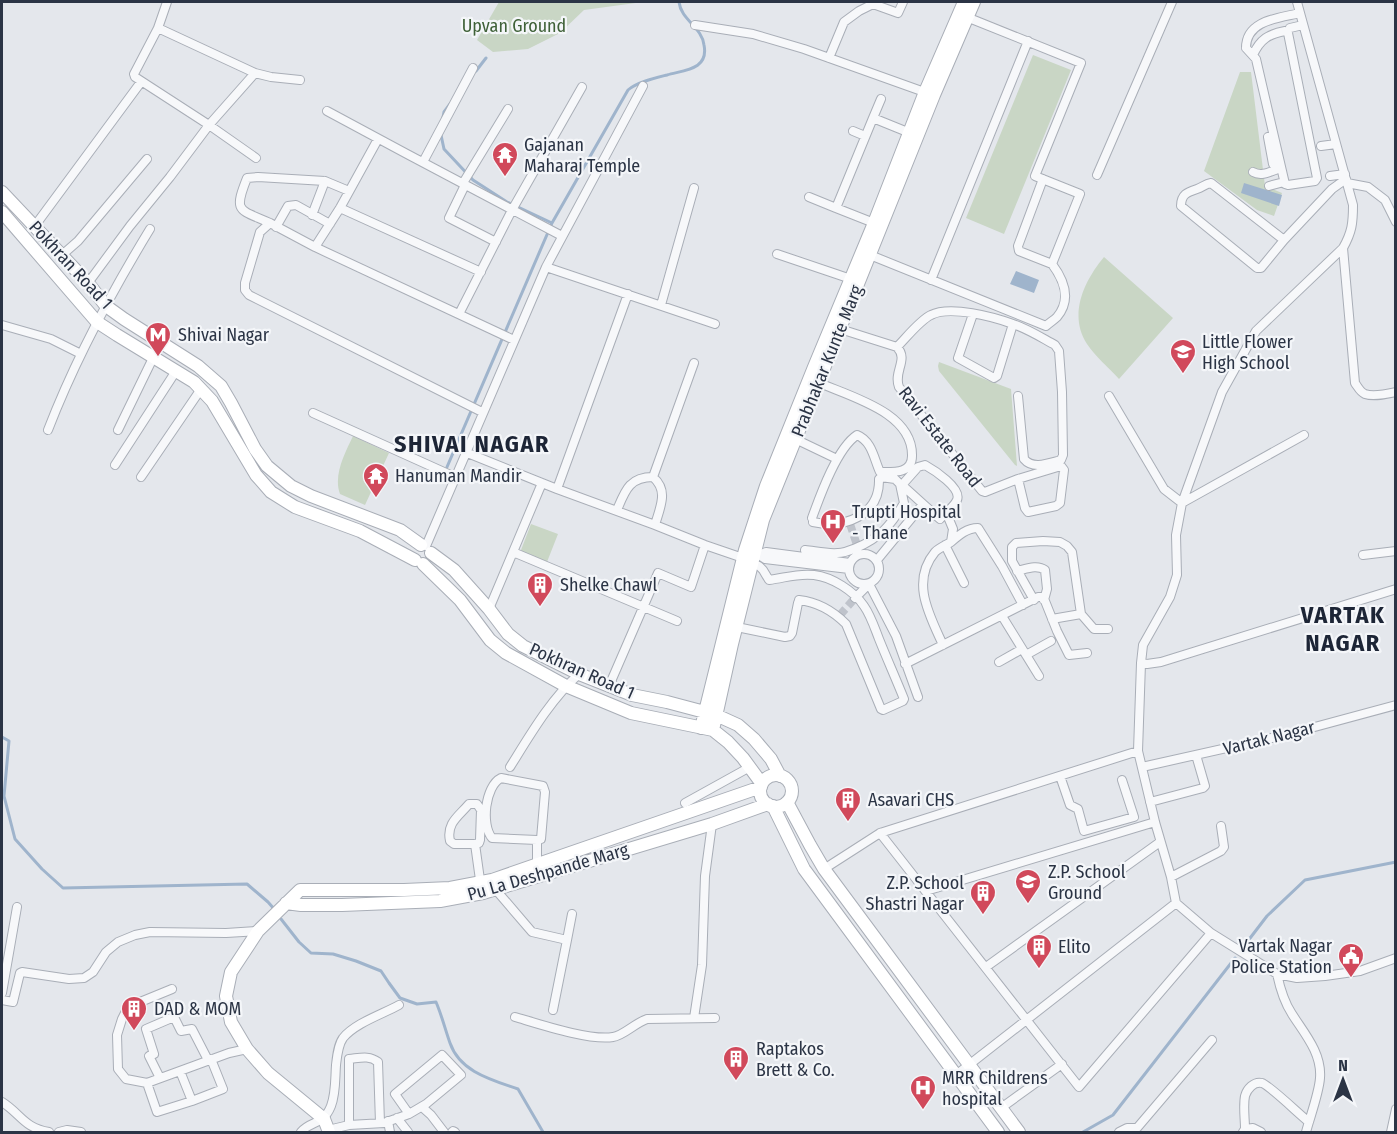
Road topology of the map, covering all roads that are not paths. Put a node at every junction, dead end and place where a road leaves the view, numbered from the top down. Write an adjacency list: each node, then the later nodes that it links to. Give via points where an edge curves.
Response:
1 (167, 2): 10 (street)
2 (903, 2): 14 (street, via 898,13 873,4 844,22)
3 (963, 2): 7 (main road, Prabhakar Kunte Marg)
4 (974, 2): 7 (main road, Prabhakar Kunte Marg)
5 (1172, 2): 38 (street)
6 (1297, 2): 8 (street)
7 (963, 15): 12 (street); 21 (main road, Prabhakar Kunte Marg)
8 (1301, 19): 11 (street); 13 (street, via 1259,28 1246,48); 31 (street)
9 (695, 25): 14 (street, via 753,34)
10 (158, 28): 16 (street); 18 (street, via 134,74)
11 (1290, 28)
12 (1028, 41): 40 (street, via 1081,63 1035,176); 73 (street)
13 (1253, 55): 36 (street); 43 (street, via 1256,46 1269,35 1288,33 1317,178 1288,185)
14 (829, 58): 21 (street)
15 (473, 68): 35 (street)
16 (255, 73): 17 (street); 26 (street)
17 (300, 80)
18 (141, 82): 26 (street); 59 (street)
19 (643, 86): 61 (street)
20 (582, 87): 52 (street)
21 (929, 94): 28 (main road, Prabhakar Kunte Marg); 68 (main road, Prabhakar Kunte Marg)
22 (881, 99): 25 (street)
23 (508, 109): 44 (street)
24 (327, 111): 30 (street)
25 (873, 118): 28 (street); 29 (street)
26 (209, 125): 33 (street); 74 (street)
27 (853, 131): 29 (street)
28 (909, 133): 56 (main road, Prabhakar Kunte Marg)
29 (865, 136): 51 (street)
30 (378, 139): 35 (street); 47 (street)
31 (1336, 144): 32 (street); 41 (street)
32 (1321, 146)
33 (256, 158)
34 (147, 159): 67 (street)
35 (423, 162): 44 (street)
36 (1277, 166): 37 (street, via 1267,174); 43 (street)
37 (1252, 172)
38 (1096, 175)
39 (1330, 176): 41 (street)
40 (1043, 179): 69 (street, via 1018,246 1019,251); 69 (street, via 1080,194)
41 (1346, 179): 55 (street, via 1368,187 1385,200); 62 (street); 65 (street, via 1353,220)
42 (325, 181): 47 (street); 54 (street); 58 (street, via 247,178 239,205)
43 (1284, 182): 45 (street)
44 (464, 184): 52 (street); 63 (street, via 449,218)
45 (1269, 186)
46 (694, 188): 76 (street)
47 (349, 191): 50 (street)
48 (2, 192): 59 (main road, Pokhran Road 1)
49 (809, 197): 51 (street)
50 (340, 208): 57 (street); 71 (street)
51 (836, 208): 56 (street)
52 (512, 210): 61 (street); 63 (street)
53 (2, 212): 80 (main road, Pokhran Road 1)
54 (312, 215): 57 (street); 58 (street, via 288,206)
55 (1395, 220)
56 (874, 223): 72 (main road, Prabhakar Kunte Marg)
57 (330, 224): 64 (street)
58 (273, 225): 64 (street); 96 (street, via 260,232 244,283 249,295)
59 (34, 227): 67 (main road, Pokhran Road 1)
60 (150, 229): 77 (street)
61 (562, 236): 70 (street)
62 (1284, 240): 62 (street, via 1257,268 1181,206 1181,200 1186,192 1211,183)
63 (496, 242): 71 (street)
64 (315, 247): 78 (street)
65 (1343, 248): 93 (street, via 1355,383 1365,394); 111 (street, via 1256,331 1222,392)
66 (777, 254): 72 (street)
67 (62, 255): 74 (main road, Pokhran Road 1)
68 (870, 255): 73 (street); 84 (main road, Prabhakar Kunte Marg)
69 (1052, 264): 73 (street, via 1061,276 1064,304 1046,326)
70 (546, 267): 75 (street); 85 (street)
71 (481, 272): 78 (street)
72 (851, 279): 84 (main road, Prabhakar Kunte Marg)
73 (931, 280)
74 (88, 283): 77 (main road, Pokhran Road 1)
75 (628, 294): 76 (street); 110 (street)
76 (661, 305): 81 (street)
77 (106, 306): 80 (street); 115 (main road, Pokhran Road 1, via 198,366 221,386 255,449 267,466 291,486)
78 (459, 314): 85 (street)
79 (973, 314): 82 (street); 82 (street, via 958,358 994,378); 86 (street, via 954,310 934,314)
80 (97, 322): 87 (street); 88 (main road, Pokhran Road 1)
81 (716, 324)
82 (1013, 324): 94 (street, via 1055,345 1059,351 1061,460 1032,466 1026,463)
83 (2, 325): 87 (street, via 51,339)
84 (836, 328): 86 (street); 91 (main road, Prabhakar Kunte Marg)
85 (514, 340): 96 (street)
86 (897, 347): 108 (street, Ravi Estate Road, via 902,357 896,380 899,387 982,491)
87 (81, 354): 99 (street)
88 (153, 358): 90 (main road, Pokhran Road 1); 98 (street)
89 (694, 363): 107 (street)
90 (176, 371): 92 (main road, Pokhran Road 1); 104 (street)
91 (814, 381): 101 (main road, Prabhakar Kunte Marg); 103 (street, via 891,416 911,444 911,464 898,472 880,472 871,449 857,435)
92 (201, 389): 105 (street); 117 (main road, Pokhran Road 1, via 256,475 272,492 295,507)
93 (1395, 392)
94 (1018, 396)
95 (1109, 396): 111 (street, via 1159,482)
96 (482, 412): 102 (street)
97 (313, 413): 106 (street)
98 (118, 429)
99 (48, 430)
100 (1304, 435): 111 (street)
101 (792, 437): 103 (street); 125 (main road, Prabhakar Kunte Marg, via 763,520)
102 (465, 452): 106 (street); 109 (street)
103 (837, 459): 121 (street, via 812,520 825,525 850,523 870,507 880,489 881,477 899,482 904,503 883,533 867,543 838,554)
104 (115, 465)
105 (141, 477)
106 (455, 477): 120 (street)
107 (653, 477): 113 (street, via 630,484); 116 (street, via 662,487 663,498)
108 (1018, 479): 108 (street, Ravi Estate Road, via 1028,512 1060,503 1064,470 1061,466)
109 (542, 483): 110 (street); 123 (street)
110 (557, 489): 113 (street)
111 (1182, 503): 150 (street, via 1176,535 1177,575 1170,597 1143,645)
112 (922, 504): 114 (street, via 940,519); 114 (street, via 902,486 918,467 925,465 958,494); 126 (street)
113 (617, 510): 116 (street)
114 (946, 512): 118 (street, via 953,529)
115 (366, 517): 117 (main road); 120 (main road, Pokhran Road 1, via 400,531)
116 (655, 525): 119 (street)
117 (360, 531): 127 (main road, Pokhran Road 1)
118 (948, 544): 130 (street); 136 (street, via 962,533 978,528); 146 (street, via 936,551 925,568 922,587 926,609)
119 (705, 545): 125 (street); 137 (street, via 692,587 658,573)
120 (426, 548): 127 (main road, via 414,550); 138 (main road, Pokhran Road 1, via 454,570)
121 (805, 550)
122 (1395, 551): 124 (street)
123 (513, 552): 137 (street); 138 (street)
124 (1364, 555)
125 (756, 557): 128 (street); 133 (street, via 769,580 794,574 820,576); 143 (main road, Prabhakar Kunte Marg)
126 (877, 560): 128 (street, via 859,551); 131 (street, via 879,574)
127 (419, 562): 154 (main road, Pokhran Road 1, via 460,600 490,640)
128 (850, 566): 131 (street, via 855,582)
129 (1017, 571): 134 (street); 135 (street, via 1037,567 1045,570); 139 (street, via 1011,550 1016,543 1043,541 1067,546 1072,552)
130 (963, 583)
131 (869, 584): 133 (street); 151 (street, via 896,636)
132 (1395, 589): 150 (street, via 1161,662)
133 (855, 597): 143 (street, via 864,605 904,699 883,710 839,615 809,601 798,601 790,636)
134 (1034, 600): 135 (street); 136 (street)
135 (1044, 600): 141 (street)
136 (1023, 605): 140 (street)
137 (643, 607): 142 (street); 155 (street)
138 (489, 609): 152 (main road, Pokhran Road 1, via 523,646)
139 (1081, 614): 141 (street); 144 (street, via 1094,629)
140 (1002, 616): 146 (street); 147 (street)
141 (1052, 620): 148 (street, via 1069,655)
142 (677, 621)
143 (731, 625): 158 (main road, Prabhakar Kunte Marg)
144 (1108, 629)
145 (1051, 641): 147 (street)
146 (943, 645): 151 (street)
147 (1024, 652): 149 (street); 153 (street)
148 (1087, 653)
149 (999, 662)
150 (1140, 663): 160 (street)
151 (905, 664): 156 (street)
152 (579, 674): 154 (street); 155 (main road, Pokhran Road 1)
153 (1039, 676)
154 (566, 686): 159 (main road, Pokhran Road 1, via 631,713); 162 (street)
155 (609, 686): 158 (main road, Pokhran Road 1, via 632,696)
156 (918, 697)
157 (1395, 705): 161 (street, Vartak Nagar)
158 (710, 714): 159 (main road, Prabhakar Kunte Marg); 165 (main road, Pokhran Road 1, via 738,725 754,739)
159 (707, 729): 163 (main road, Pokhran Road 1, via 728,742)
160 (1138, 751): 164 (street); 166 (street)
161 (1196, 755): 164 (street, Vartak Nagar); 170 (street, via 1203,788)
162 (510, 767)
163 (750, 767): 168 (main road, Pokhran Road 1); 171 (street)
164 (1142, 767): 170 (street)
165 (780, 776): 168 (main road, via 766,778); 169 (main road, via 792,788)
166 (1060, 776): 178 (street, via 1070,805 1078,809); 179 (street)
167 (1122, 780): 173 (street)
168 (761, 785): 172 (main road, via 762,797); 185 (main road, Pu La Deshpande Marg)
169 (787, 802): 172 (main road); 184 (main road)
170 (1150, 802): 174 (street)
171 (685, 803)
172 (771, 805): 175 (main road, Pu La Deshpande Marg); 213 (main road, via 804,869)
173 (1134, 817): 177 (street); 178 (street)
174 (1155, 822): 177 (street); 181 (street)
175 (712, 824): 185 (main road, Pu La Deshpande Marg); 204 (street, via 705,876 702,965)
176 (1221, 826): 186 (street, via 1221,851)
177 (1137, 828): 182 (street)
178 (1084, 831): 182 (street)
179 (880, 833): 184 (street); 188 (street)
180 (537, 840): 180 (street, via 542,835 543,786 497,780 485,808 488,833 492,838); 185 (street)
181 (1160, 842): 186 (street); 196 (street)
182 (1088, 843): 188 (street)
183 (475, 844): 183 (street, via 480,840 481,810 477,804 470,804 452,824 449,835 454,844); 187 (street)
184 (824, 868): 211 (main road)
185 (537, 871): 187 (main road, Pu La Deshpande Marg)
186 (1171, 877): 189 (street)
187 (488, 886): 192 (main road, Pu La Deshpande Marg, via 429,901 286,903); 194 (street, via 532,932)
188 (926, 891): 196 (street)
189 (1176, 903): 193 (street); 206 (street)
190 (17, 907): 199 (street)
191 (572, 914): 194 (street)
192 (258, 931): 200 (street, via 135,935 106,952 84,978 22,972 13,1002); 208 (main road, Pu La Deshpande Marg, via 231,972 226,996 231,1022)
193 (1211, 933): 197 (street); 210 (street, via 1079,1087)
194 (567, 940): 202 (street)
195 (1395, 958): 197 (street, via 1360,971 1325,976 1297,978)
196 (986, 967): 206 (street)
197 (1277, 974): 223 (street, via 1286,1003 1312,1044 1319,1066 1320,1078)
198 (172, 989): 215 (street, via 128,1007 117,1035 118,1069 126,1079)
199 (2, 993)
200 (2, 999)
201 (399, 1005): 225 (street, via 354,1028 342,1039)
202 (553, 1010)
203 (515, 1017): 204 (street, via 604,1038 616,1037 647,1019)
204 (694, 1018): 205 (street)
205 (716, 1018)
206 (1027, 1019): 210 (street); 211 (street)
207 (1212, 1040): 227 (street)
208 (247, 1049): 209 (street); 225 (main road, Pu La Deshpande Marg)
209 (210, 1059): 212 (street); 214 (street, via 192,1029 181,1031 174,1017 146,1029 154,1053 149,1056); 216 (street, via 224,1089)
210 (1062, 1064): 219 (street)
211 (969, 1065): 213 (street); 219 (main road)
212 (180, 1071): 214 (street); 216 (street)
213 (956, 1075): 236 (main road)
214 (160, 1078): 215 (street)
215 (147, 1083): 216 (street, via 157,1112)
216 (192, 1101)
217 (2, 1102): 229 (street, via 26,1124)
218 (422, 1107): 221 (street); 221 (street, via 461,1076 442,1055 395,1094); 235 (street)
219 (1001, 1108): 237 (main road)
220 (1395, 1109): 226 (street)
221 (409, 1114): 222 (street)
222 (389, 1121): 224 (street); 224 (street, via 378,1062 365,1057 349,1059); 233 (street); 234 (street)
223 (1309, 1122): 228 (street, via 1260,1082 1249,1088 1245,1097); 240 (street)
224 (349, 1125): 225 (street)
225 (327, 1127): 232 (street, via 304,1128)
226 (1393, 1129)
227 (1138, 1130): 238 (street, via 1127,1128)
228 (1243, 1131): 239 (street, via 1253,1128)
229 (49, 1132)
230 (59, 1132): 231 (street)
231 (81, 1132)
232 (301, 1132)
233 (390, 1132)
234 (408, 1132)
235 (444, 1132)
236 (998, 1132)
237 (1019, 1132)
238 (1119, 1132)
239 (1261, 1132)
240 (1306, 1132)

